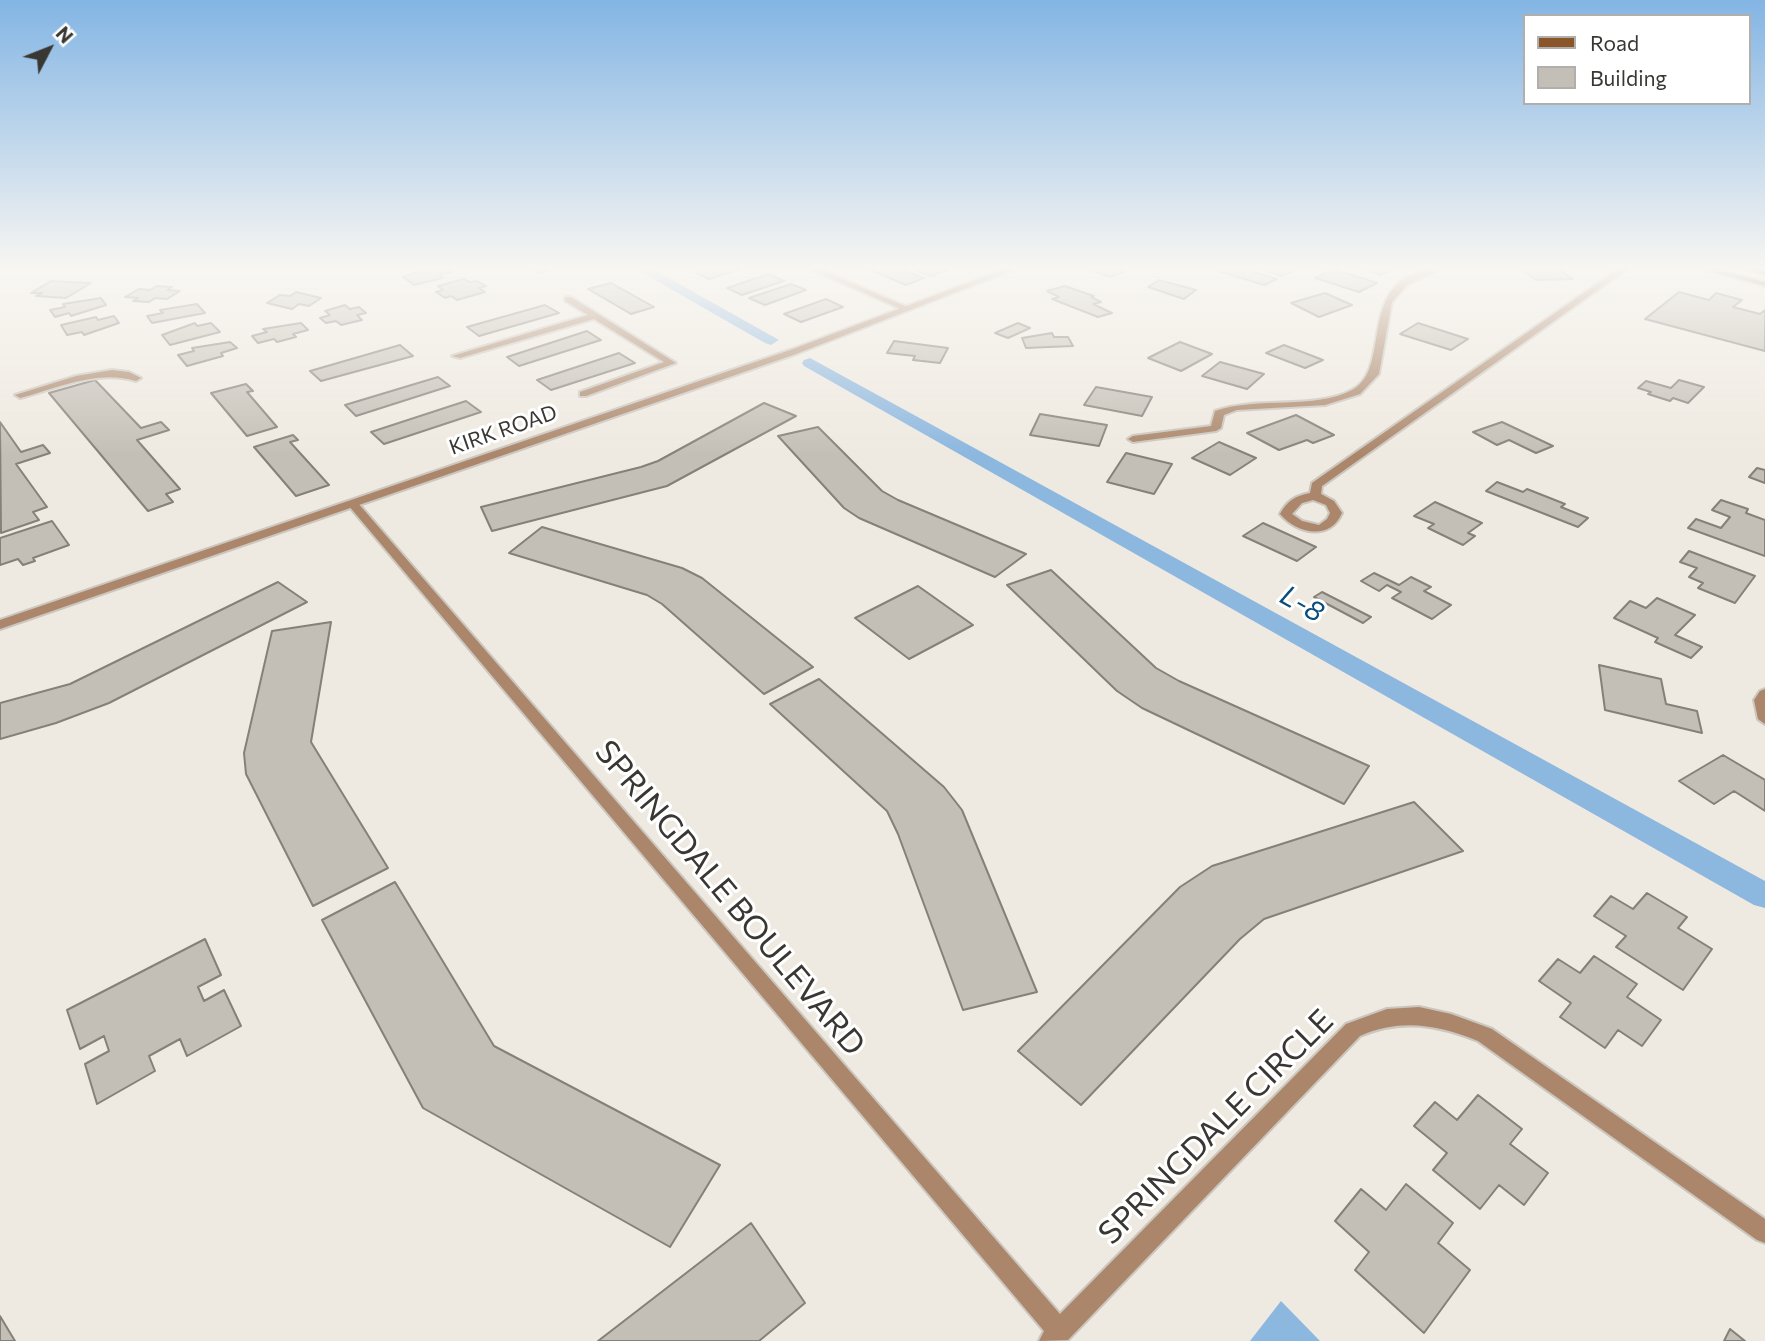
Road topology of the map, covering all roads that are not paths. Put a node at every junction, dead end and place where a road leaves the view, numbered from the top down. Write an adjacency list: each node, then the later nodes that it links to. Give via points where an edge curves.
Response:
1 (547, 330): 6 (street)
2 (616, 330): 9 (street, via 671,363)
3 (853, 330): 12 (street, KIRK ROAD)
4 (1383, 330): 10 (street, via 1374,374 1357,392 1325,402 1236,407 1219,413 1216,428)
5 (1537, 330): 11 (street, via 1316,485)
6 (457, 356)
7 (136, 378): 8 (street, via 123,373 100,374)
8 (20, 394)
9 (583, 394)
10 (1133, 439)
11 (1315, 496)
12 (353, 504): 13 (street, KIRK ROAD); 17 (street, SPRINGDALE BOULEVARD)
13 (0, 625)
14 (1765, 694): 15 (street, via 1761,700)
15 (1765, 719)
16 (1765, 1232): 17 (street, SPRINGDALE CIRCLE, via 1485,1034 1421,1015 1396,1015 1353,1030)
17 (1055, 1337)

